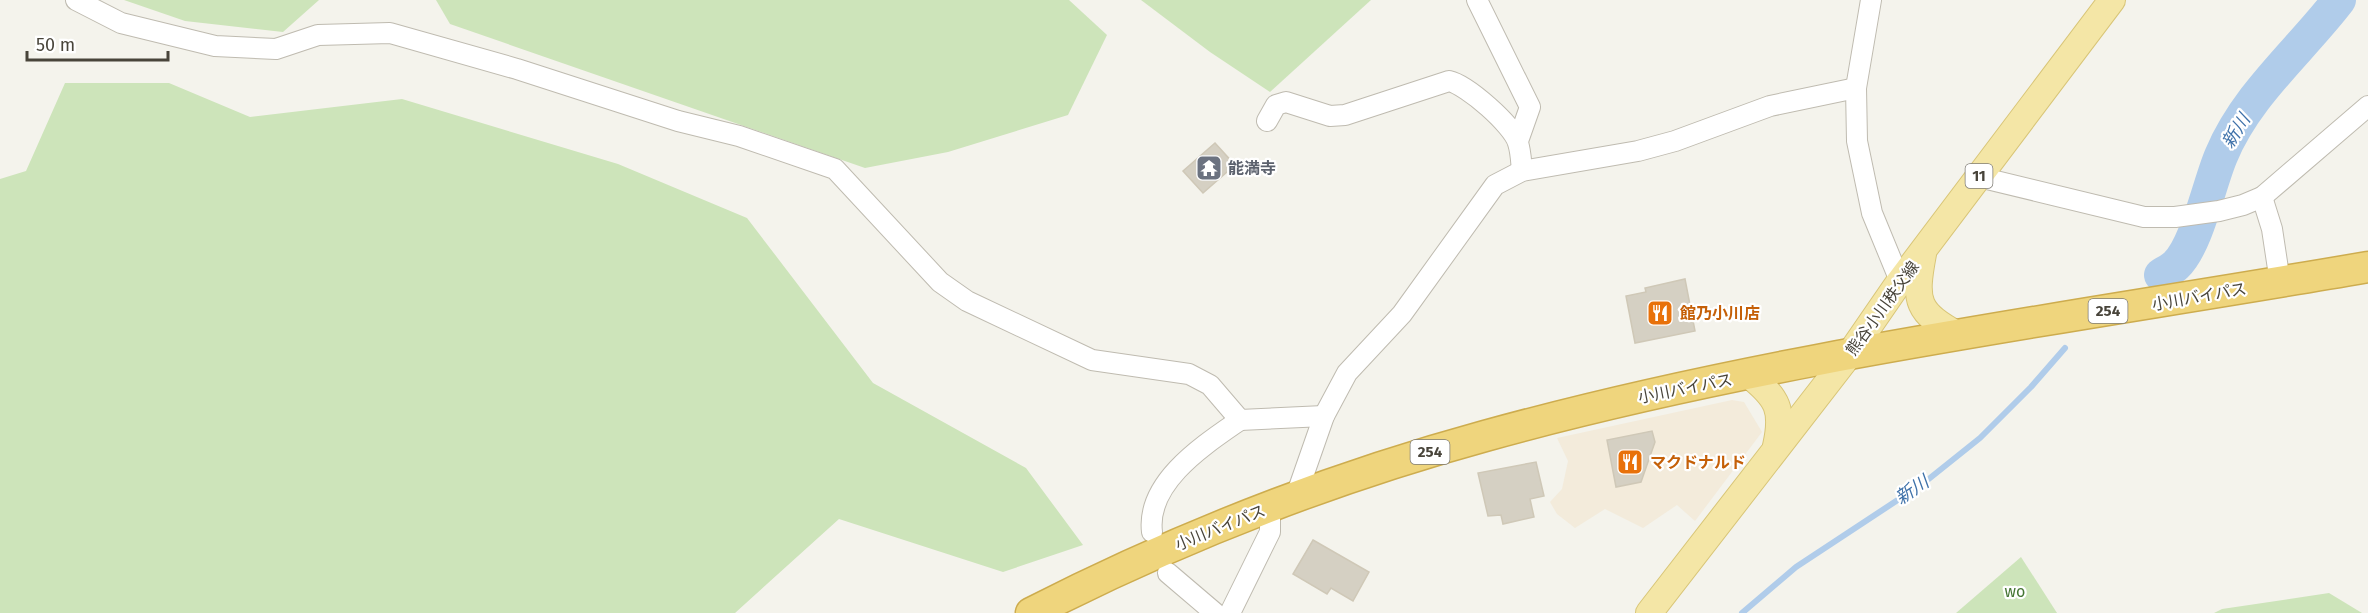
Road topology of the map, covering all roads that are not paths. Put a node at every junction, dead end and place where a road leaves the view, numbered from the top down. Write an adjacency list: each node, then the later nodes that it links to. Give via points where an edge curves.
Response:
1 (76, 0): 20 (street, via 121,23 215,46 276,49 318,35 390,33 739,136 835,169 940,282 967,301 1092,360 1189,374 1210,385)
2 (1477, 0): 8 (street, via 1530,107)
3 (1871, 0): 5 (street)
4 (2112, 0): 10 (main road, 熊谷小川秩父線 / 11)
5 (1857, 88): 9 (street, via 1770,106 1638,151); 14 (street, via 1857,141 1872,213)
6 (2368, 105): 11 (street)
7 (1267, 121): 8 (street, via 1276,105 1286,102 1330,116 1345,115 1449,81 1460,83 1479,97)
8 (1518, 141): 9 (street)
9 (1522, 171): 19 (street, via 1495,185 1402,314 1347,373)
10 (1979, 177): 11 (street, via 2144,217 2219,211); 12 (main road, 熊谷小川秩父線 / 11)
11 (2262, 197): 15 (street, via 2272,229)
12 (1923, 250): 14 (main road, 熊谷小川秩父線 / 11); 16 (main road, via 1918,281 1925,313 1933,322)
13 (2368, 267): 15 (highway, 小川バイパス / 254)
14 (1900, 281): 17 (main road, 熊谷小川秩父線 / 11)
15 (2280, 282): 16 (highway, 小川バイパス / 254)
16 (1960, 336): 17 (highway, 小川バイパス / 254)
17 (1849, 355): 18 (highway, 小川バイパス / 254); 21 (main road, 熊谷小川秩父線 / 11)
18 (1749, 375): 21 (main road, via 1773,396 1778,408 1781,426); 22 (highway, 小川バイパス / 254, via 1611,403 1484,436)
19 (1324, 416): 20 (street); 22 (street)
20 (1240, 420): 23 (street, via 1209,442 1168,482 1152,506)
21 (1776, 446): 28 (main road, 熊谷小川秩父線 / 11)
22 (1283, 501): 25 (highway, 小川バイパス / 254, via 1150,556); 27 (street)
23 (1152, 532)
24 (1168, 573): 26 (street)
25 (1031, 613)
26 (1215, 613)
27 (1230, 613)
28 (1649, 613)

